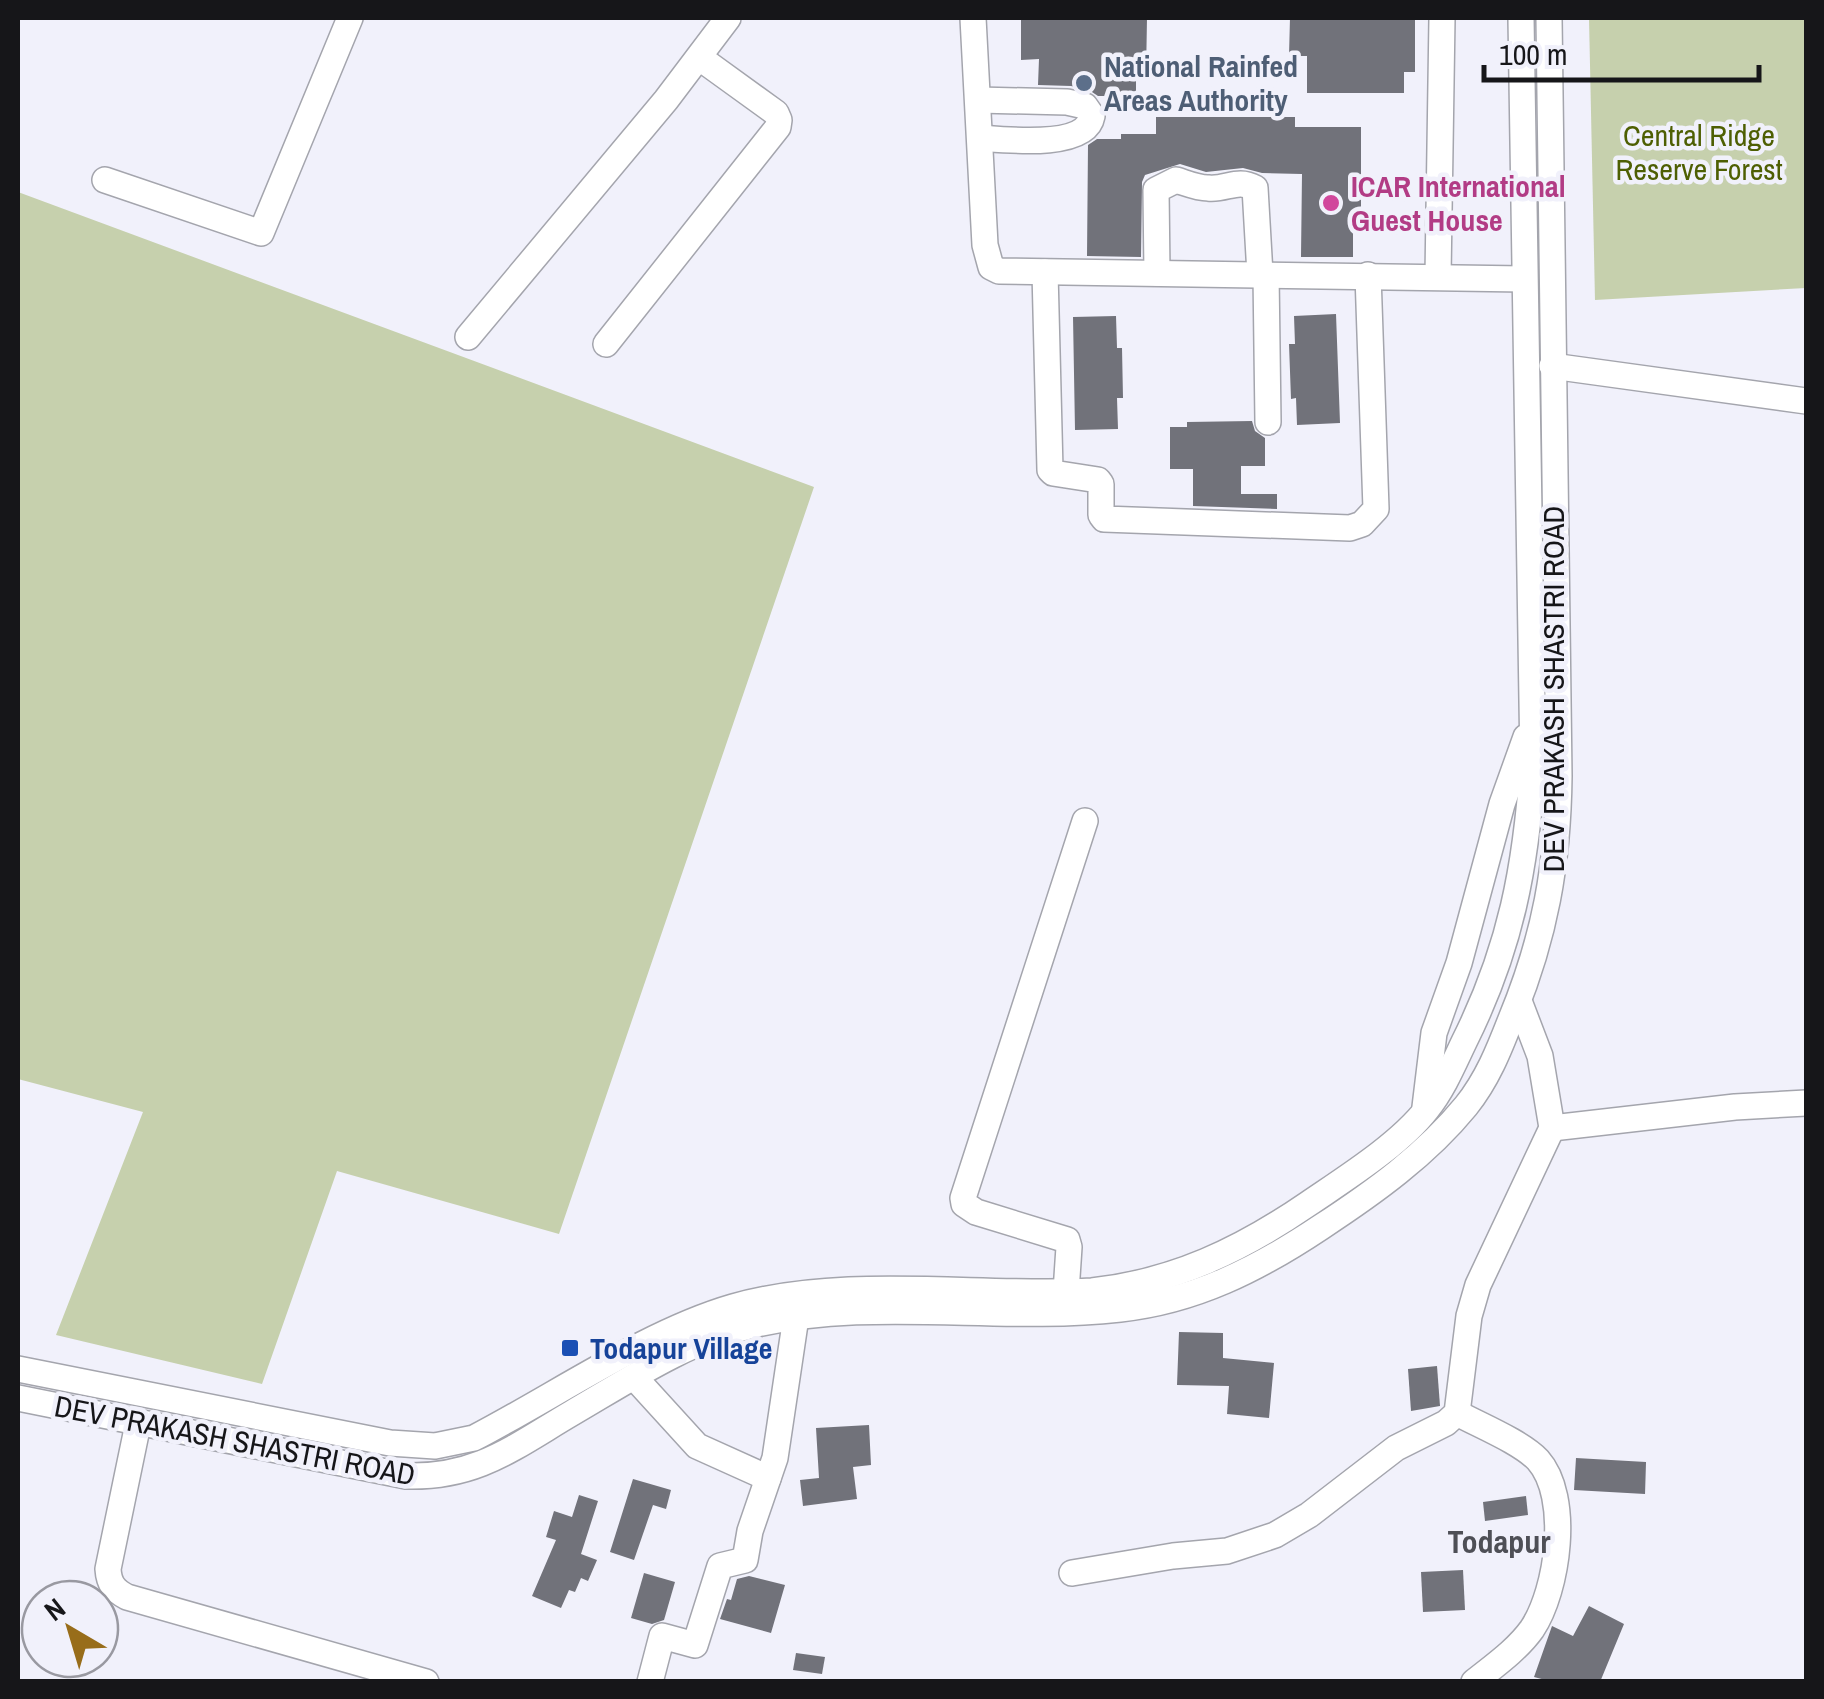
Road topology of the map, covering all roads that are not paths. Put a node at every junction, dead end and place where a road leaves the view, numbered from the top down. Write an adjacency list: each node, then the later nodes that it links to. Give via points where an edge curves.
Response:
1 (350, 18): 10 (street, via 261,233)
2 (728, 18): 7 (street)
3 (974, 18): 8 (street)
4 (1442, 18): 15 (street)
5 (1521, 18): 16 (street, DEV PRAKASH SHASTRI ROAD)
6 (1549, 18): 19 (street, DEV PRAKASH SHASTRI ROAD)
7 (700, 58): 17 (street); 18 (street, via 776,112 778,128)
8 (978, 100): 9 (street); 9 (street, via 1067,102 1085,106 1092,116 1084,132 1063,138)
9 (980, 138): 11 (street, via 990,267)
10 (105, 180)
11 (1046, 272): 12 (street); 14 (street, via 1050,470 1098,480 1104,519 1283,528 1350,528 1376,509)
12 (1157, 273): 13 (street); 13 (street, via 1156,190 1176,180 1255,188)
13 (1263, 274): 14 (street); 21 (street)
14 (1368, 275): 15 (street)
15 (1438, 276): 16 (street)
16 (1524, 279): 22 (street, DEV PRAKASH SHASTRI ROAD)
17 (468, 336)
18 (606, 344)
19 (1552, 366): 20 (street); 25 (street, DEV PRAKASH SHASTRI ROAD, via 1558,807 1546,917)
20 (1806, 401)
21 (1268, 422)
22 (1532, 722): 24 (street, DEV PRAKASH SHASTRI ROAD, via 1522,870); 27 (street, via 1434,1033)
23 (1085, 821): 29 (street, via 962,1198 976,1212 1067,1240)
24 (1494, 975): 25 (street); 27 (street, DEV PRAKASH SHASTRI ROAD)
25 (1521, 995): 28 (street); 30 (street, DEV PRAKASH SHASTRI ROAD, via 1479,1088 1423,1151 1350,1208 1217,1286 1118,1310)
26 (1806, 1103): 28 (street)
27 (1425, 1112): 29 (street, DEV PRAKASH SHASTRI ROAD, via 1340,1182 1234,1250 1168,1278)
28 (1552, 1128): 35 (street, via 1478,1285)
29 (1066, 1292): 33 (street, DEV PRAKASH SHASTRI ROAD, via 848,1292 735,1306 449,1445 390,1443)
30 (796, 1317): 32 (street, DEV PRAKASH SHASTRI ROAD, via 736,1330); 37 (street)
31 (18, 1370): 33 (street, DEV PRAKASH SHASTRI ROAD)
32 (635, 1378): 36 (street, DEV PRAKASH SHASTRI ROAD, via 496,1459 443,1475 406,1476); 37 (street, via 697,1446)
33 (130, 1394): 36 (street)
34 (18, 1398): 36 (street, DEV PRAKASH SHASTRI ROAD)
35 (1457, 1413): 38 (street, via 1275,1535 1226,1551); 41 (street, via 1534,1456 1555,1494 1556,1552 1544,1607 1523,1641)
36 (131, 1423): 39 (street, via 108,1569 116,1591)
37 (768, 1478): 40 (street, via 745,1560 720,1566 695,1645 662,1636)
38 (1072, 1573)
39 (426, 1682)
40 (650, 1682)
41 (1474, 1682)

